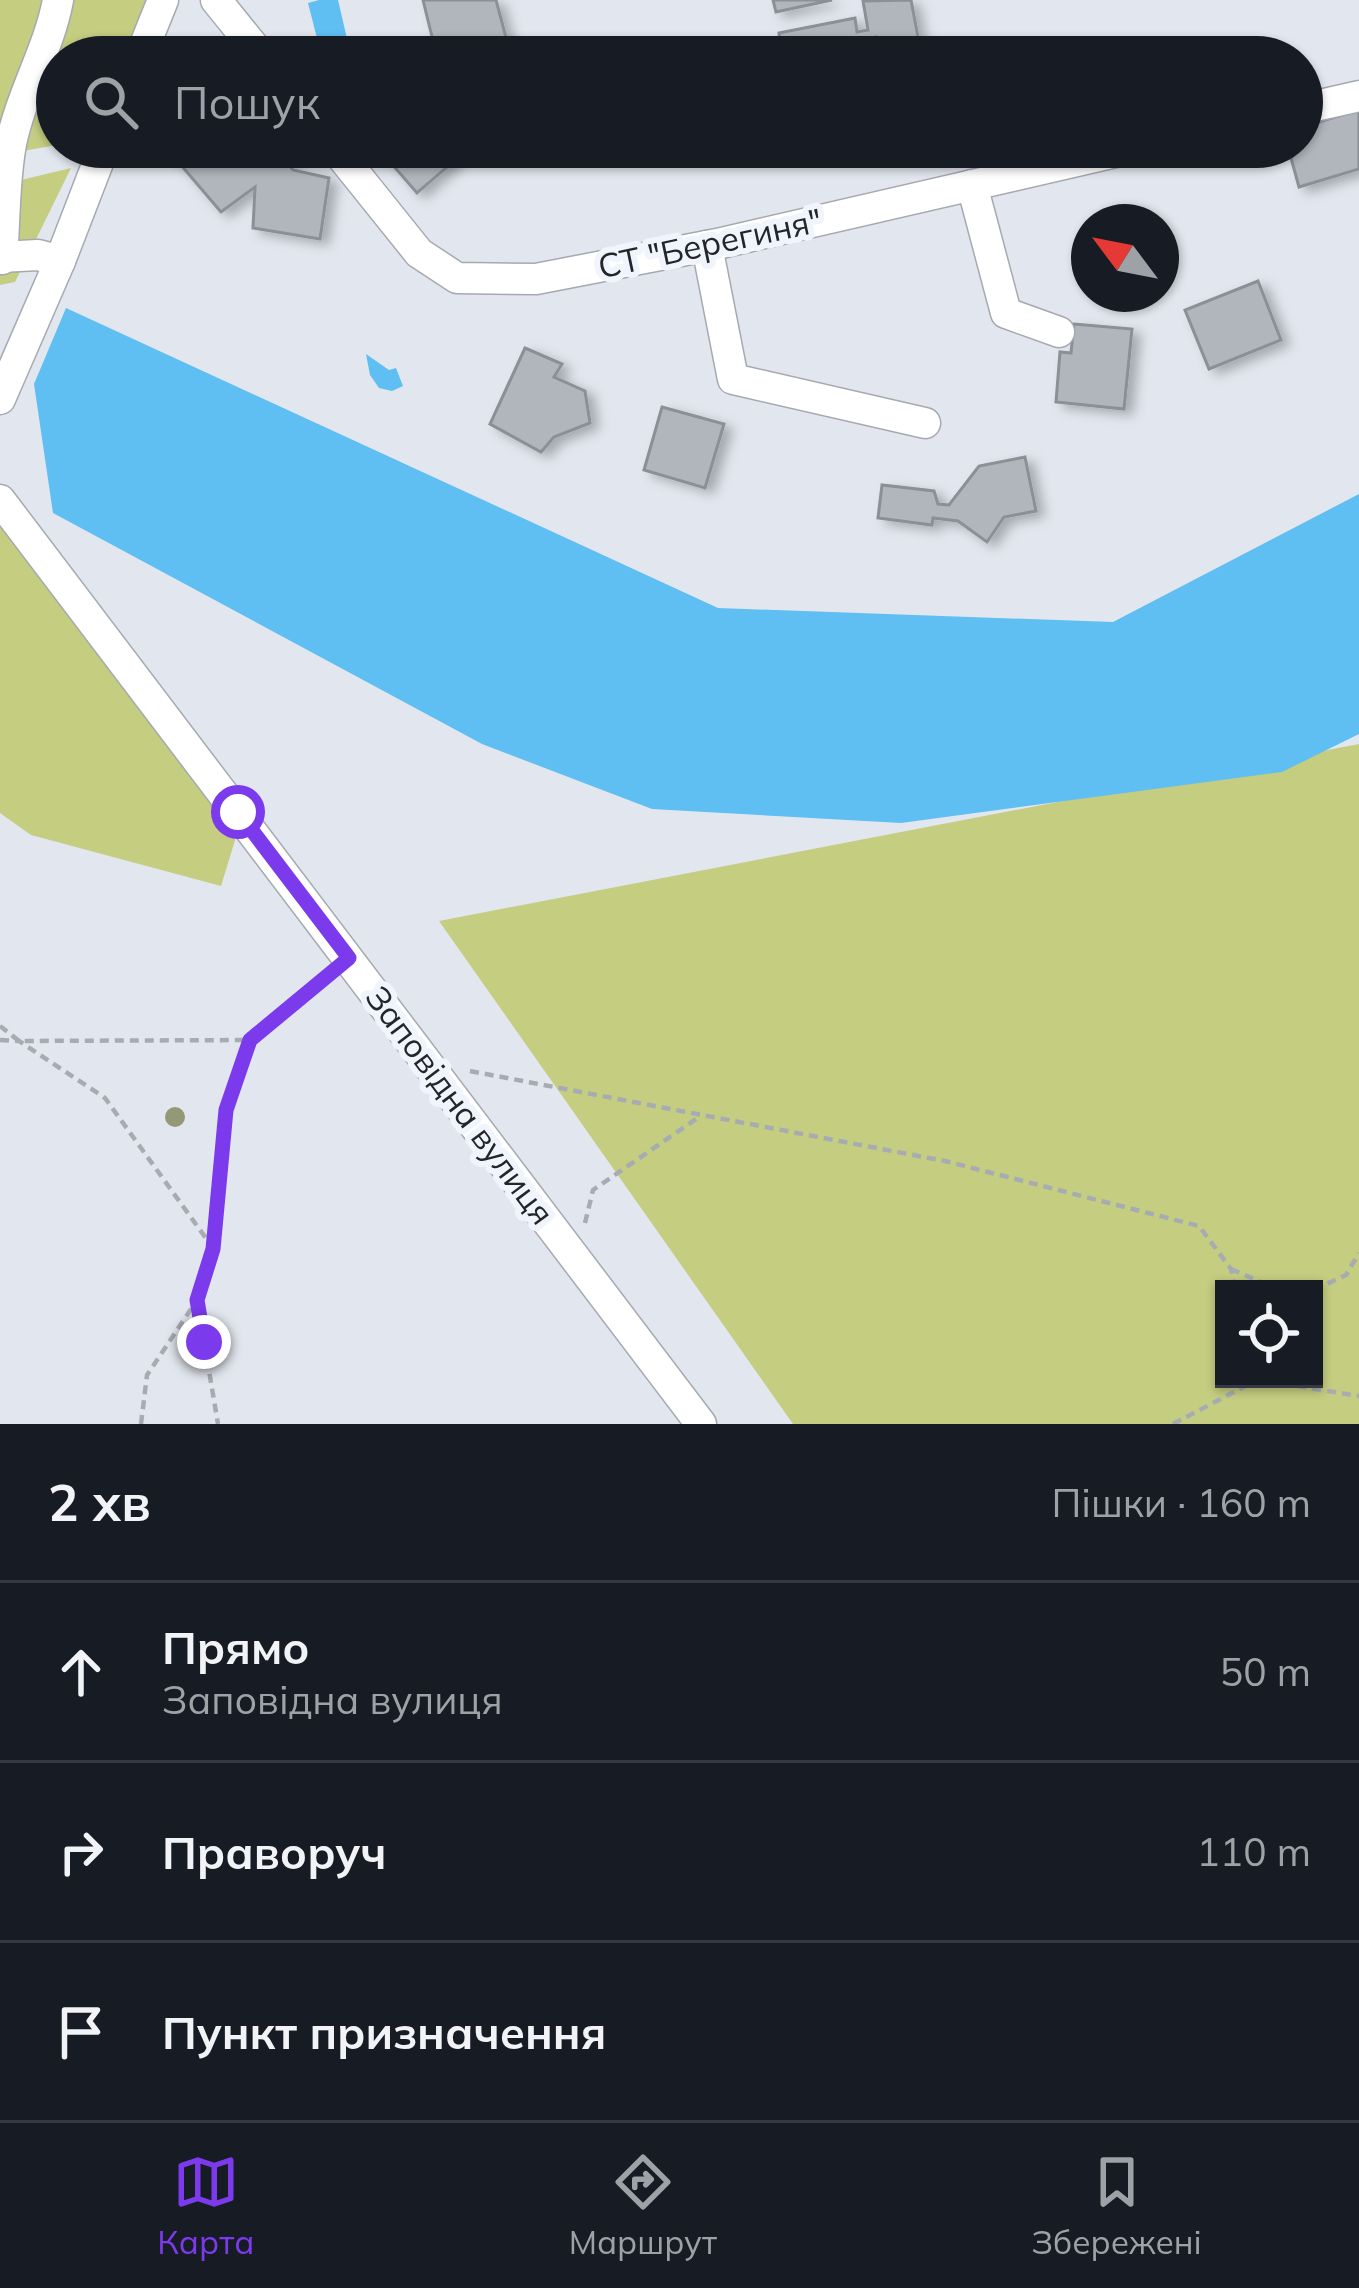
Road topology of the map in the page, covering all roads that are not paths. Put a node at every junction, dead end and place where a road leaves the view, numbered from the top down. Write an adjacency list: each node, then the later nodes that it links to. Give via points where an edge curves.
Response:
1 (58, 0): 4 (street)
2 (163, 0): 5 (street)
3 (216, 0): 6 (street)
4 (49, 36)
5 (148, 36)
6 (245, 36)
7 (36, 67): 14 (street)
8 (1359, 96): 9 (street)
9 (1323, 104)
10 (96, 168): 17 (street)
11 (351, 168): 15 (street, СТ "Берегиня", via 419,253 457,278 536,279)
12 (1046, 168): 13 (street, СТ "Берегиня")
13 (972, 185): 15 (street, СТ "Берегиня"); 18 (street, via 1006,314)
14 (4, 191): 16 (street)
15 (707, 246): 20 (street, via 733,380)
16 (1, 258): 17 (street)
17 (60, 261): 19 (street)
18 (1059, 332)
19 (0, 399)
20 (926, 424)
21 (0, 500): 22 (street, Заповідна вулиця)
22 (701, 1424)

